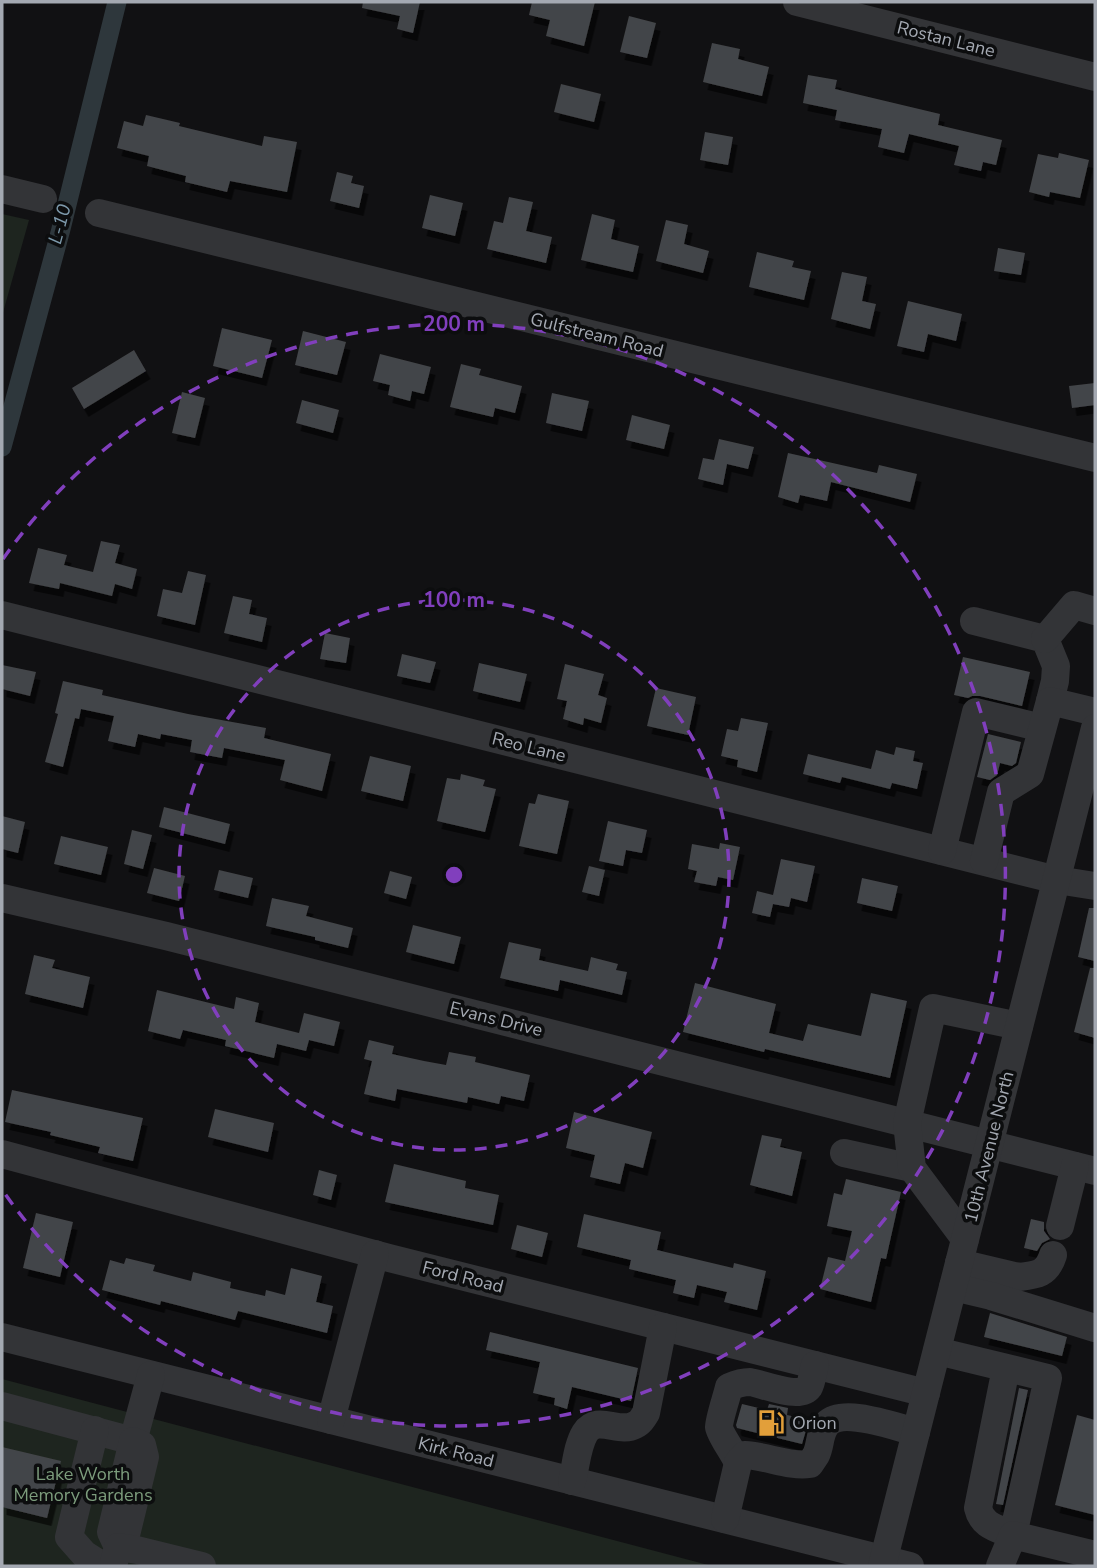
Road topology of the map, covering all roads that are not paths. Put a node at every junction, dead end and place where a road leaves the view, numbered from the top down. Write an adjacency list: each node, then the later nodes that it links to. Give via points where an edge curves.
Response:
1 (797, 2): 2 (street, Rostan Lane)
2 (1095, 77)
3 (2, 189): 4 (street)
4 (43, 199)
5 (99, 213): 6 (street, Gulfstream Road)
6 (1095, 458)
7 (1095, 611): 10 (street, via 1074,606)
8 (2, 615): 15 (street, Reo Lane)
9 (974, 621): 10 (street)
10 (1045, 639): 11 (street, via 1056,666)
11 (1050, 701): 12 (street); 13 (street)
12 (1095, 712)
13 (1042, 728): 15 (street, via 975,712); 16 (street, via 1030,774 1001,792)
14 (1095, 728): 17 (street, 10th Avenue North)
15 (942, 851): 16 (street, Reo Lane)
16 (984, 861): 17 (street, Reo Lane)
17 (1056, 880): 18 (street, Reo Lane); 20 (street, 10th Avenue North)
18 (1095, 886)
19 (2, 898): 21 (street, Evans Drive)
20 (1019, 1026): 21 (street, via 933,1008); 22 (street, 10th Avenue North)
21 (907, 1123): 22 (street, Evans Drive); 25 (street)
22 (989, 1144): 26 (street, Evans Drive); 30 (street, 10th Avenue North)
23 (844, 1153): 25 (street)
24 (2, 1154): 28 (street, Ford Road)
25 (912, 1168): 30 (street)
26 (1085, 1168): 27 (street)
27 (1060, 1226)
28 (375, 1254): 31 (street, Ford Road); 42 (street)
29 (1053, 1255): 30 (street, via 1044,1271 1019,1277)
30 (959, 1263): 32 (street, via 991,1296); 34 (street, 10th Avenue North)
31 (663, 1327): 35 (street, Ford Road); 47 (street, via 646,1413 638,1424 626,1428 598,1423 586,1430)
32 (1095, 1328)
33 (2, 1338): 37 (street, Kirk Road)
34 (937, 1351): 36 (street); 39 (street, 10th Avenue North)
35 (815, 1365): 38 (street, via 809,1387); 39 (street, Ford Road)
36 (1006, 1368): 49 (street, via 978,1508 984,1523); 49 (street, via 1048,1378)
37 (151, 1375): 42 (street, Kirk Road); 45 (street)
38 (802, 1392): 41 (street, via 837,1404); 46 (street, via 749,1382 729,1387 719,1426)
39 (926, 1393): 44 (street, 10th Avenue North)
40 (2, 1406): 43 (street)
41 (850, 1416): 44 (street); 46 (street, via 828,1422 810,1464 758,1455 746,1455)
42 (331, 1420): 47 (street, Kirk Road)
43 (95, 1430): 45 (street); 51 (street, via 69,1537 84,1554)
44 (916, 1432): 52 (street, 10th Avenue North)
45 (133, 1441): 51 (street, via 142,1445 145,1457 126,1535)
46 (738, 1463): 48 (street)
47 (572, 1481): 48 (street, Kirk Road)
48 (725, 1519): 52 (street, Kirk Road)
49 (1013, 1535): 50 (street); 54 (street)
50 (1095, 1555)
51 (111, 1560): 53 (street, via 137,1550)
52 (892, 1564)
53 (202, 1566)
54 (1000, 1566)

